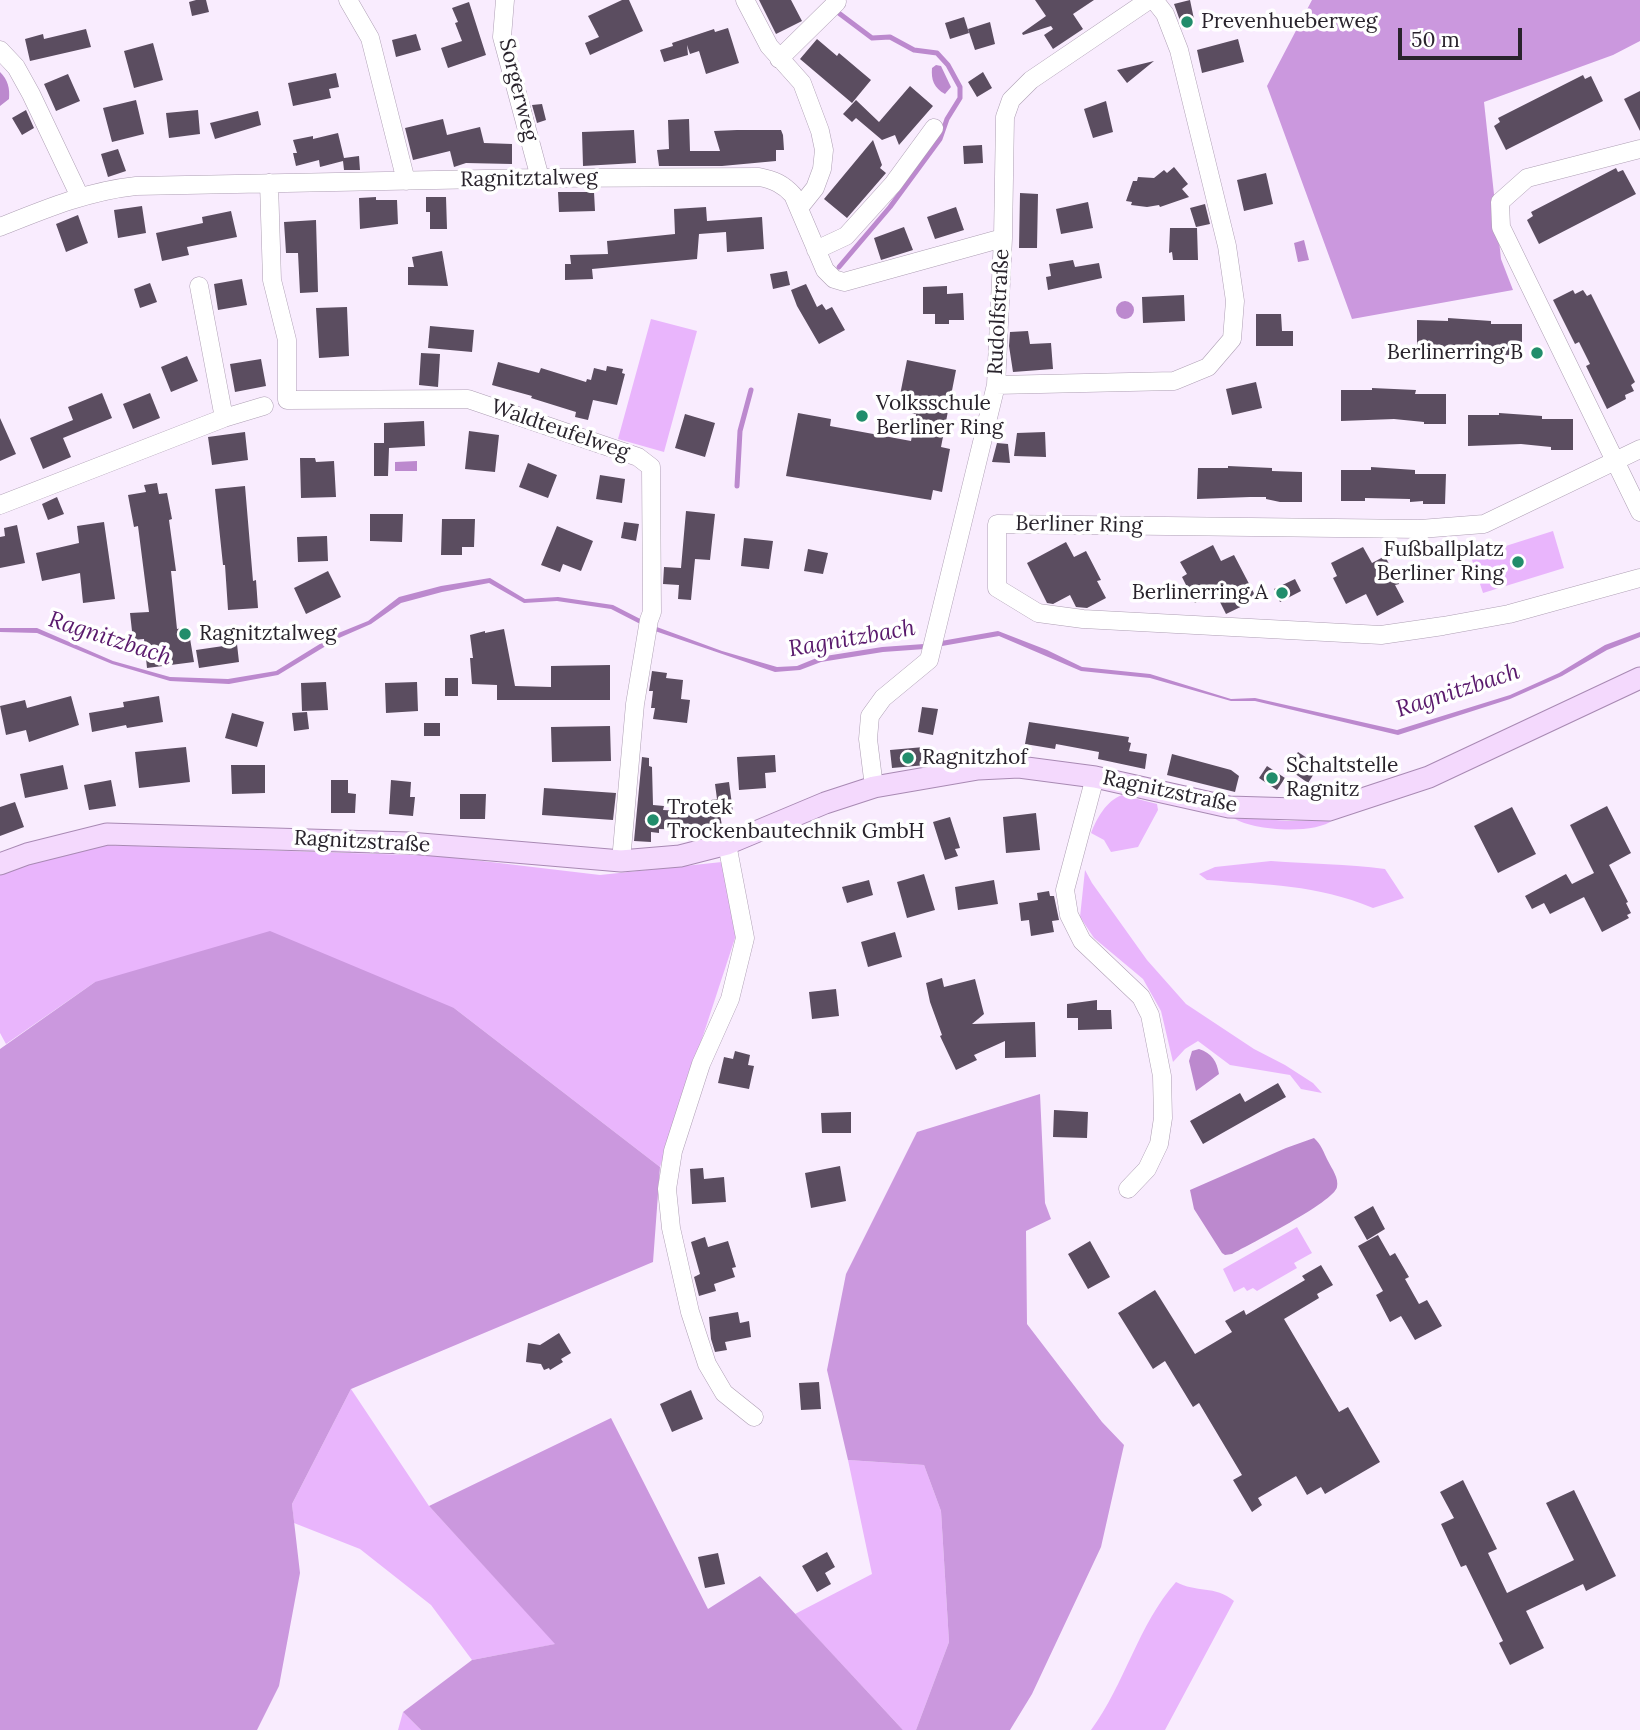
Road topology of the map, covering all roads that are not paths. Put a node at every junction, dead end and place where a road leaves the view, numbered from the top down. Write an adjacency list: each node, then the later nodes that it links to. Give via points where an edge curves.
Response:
1 (348, 0): 11 (street, via 370,37)
2 (505, 0): 10 (street, Sorgerweg, via 502,37)
3 (745, 0): 7 (street)
4 (837, 2): 7 (street)
5 (1144, 2): 16 (street, Rudolfstraße, via 1049,66 1011,100 1003,135); 19 (street, via 1165,13 1179,50 1227,246 1235,301 1232,339 1208,367 1174,382)
6 (0, 50): 13 (street, via 21,75)
7 (779, 59): 14 (street, via 803,83 824,150 815,188)
8 (934, 128): 17 (street, via 893,184 846,236)
9 (1640, 149): 23 (street, via 1527,178 1500,202 1501,227)
10 (540, 178): 11 (street, Ragnitztalweg); 14 (street, Ragnitztalweg, via 759,177 784,186)
11 (406, 181): 12 (street, Ragnitztalweg)
12 (270, 183): 13 (street, Ragnitztalweg, via 136,186); 31 (street, Waldteufelweg, via 272,280 287,340 287,400 468,399 643,458 651,467 652,612 635,704)
13 (80, 197): 15 (street, Ragnitztalweg)
14 (799, 208): 17 (street, Ragnitztalweg)
15 (0, 227)
16 (1003, 237): 17 (street, Ragnitztalweg, via 844,282 828,275); 19 (street, Rudolfstraße)
17 (816, 250)
18 (199, 286): 21 (street)
19 (996, 385): 29 (street, Rudolfstraße, via 929,660 883,698 870,716)
20 (264, 406): 21 (street)
21 (224, 418): 24 (street)
22 (1640, 449): 23 (street, Berliner Ring)
23 (1616, 461): 25 (street); 26 (street, Berliner Ring, via 1484,524 1420,529 997,524 997,588 1038,613 1083,619 1381,635 1509,614)
24 (0, 505)
25 (1640, 512)
26 (1640, 578)
27 (1640, 678): 28 (main road, Ragnitzstraße, via 1429,777 1329,810 1229,807)
28 (1095, 777): 29 (main road, Ragnitzstraße, via 1019,767 978,769); 33 (street, via 1065,890 1069,915 1082,941 1141,997 1150,1015 1162,1076 1159,1144 1147,1169)
29 (874, 787): 30 (main road, Ragnitzstraße)
30 (727, 844): 31 (main road, Ragnitzstraße, via 680,856); 34 (street, via 745,937 730,999 701,1065 673,1151 667,1189 690,1312 707,1364 724,1393)
31 (621, 860): 32 (main road, Ragnitzstraße, via 409,843 107,834)
32 (0, 864)
33 (1128, 1189)
34 (754, 1418)

